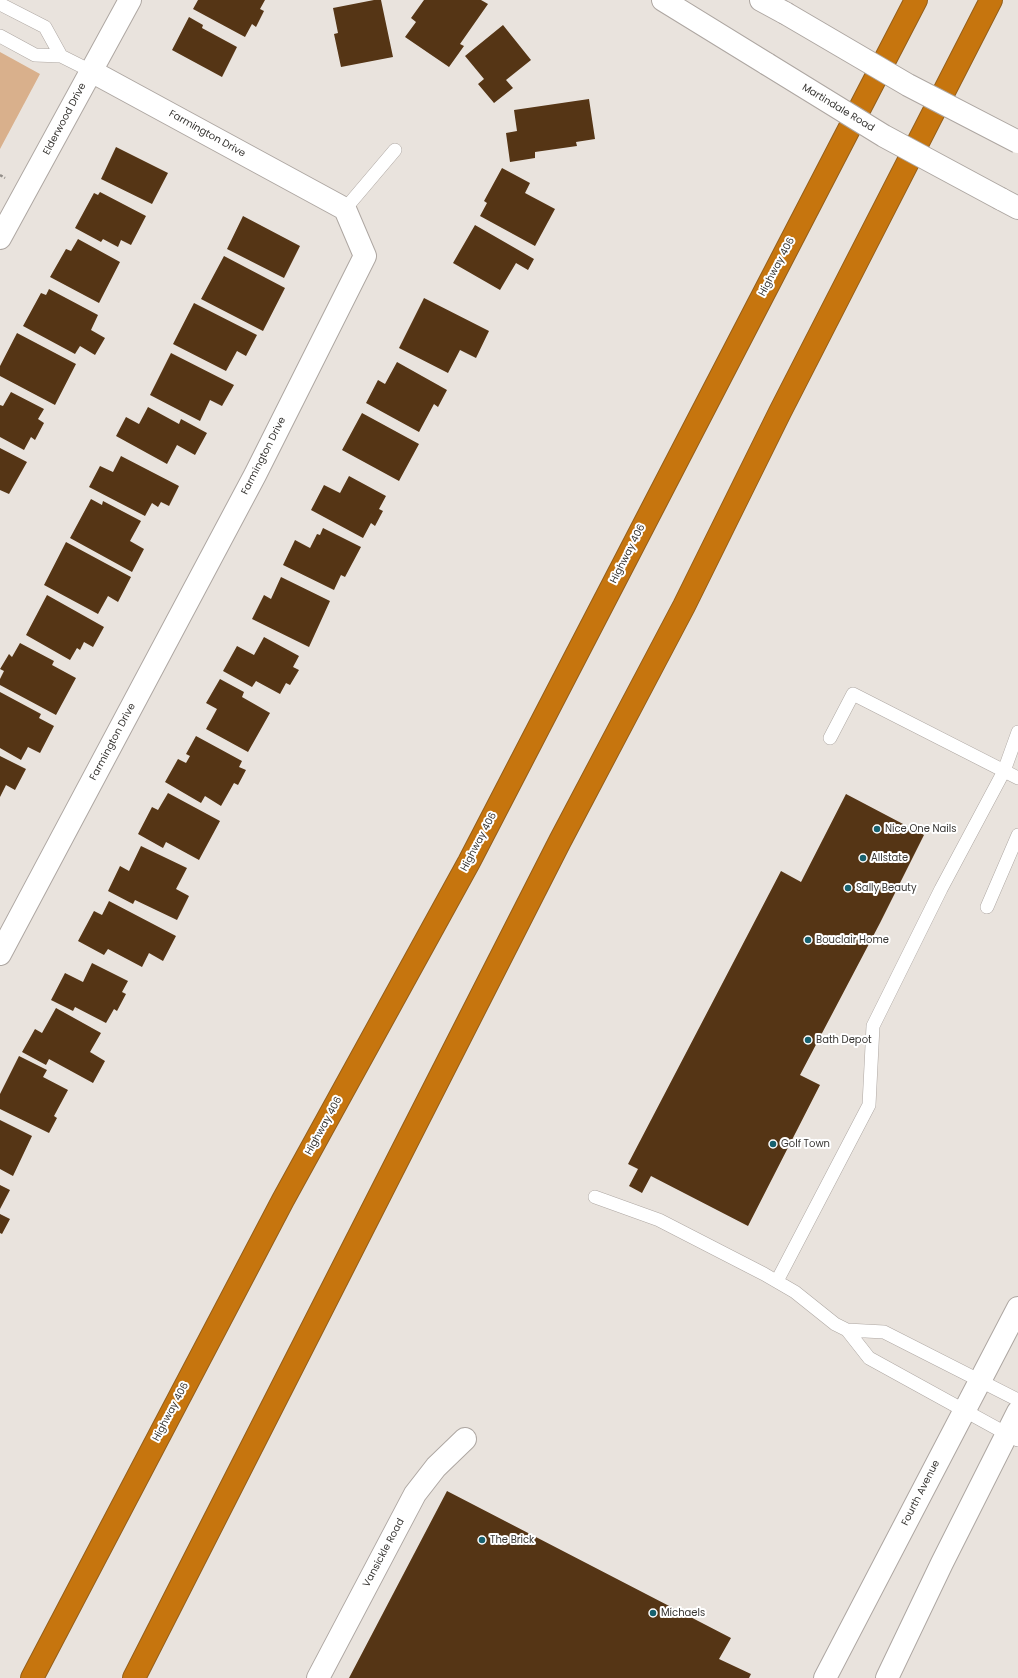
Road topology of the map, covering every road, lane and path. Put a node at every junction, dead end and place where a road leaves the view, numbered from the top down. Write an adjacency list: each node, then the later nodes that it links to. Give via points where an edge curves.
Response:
1 (130, 0): 11 (street, Elderwood Drive)
2 (663, 0): 14 (street, Martindale Road, bridge, via 884,136)
3 (761, 0): 12 (street, bridge, via 908,85)
4 (916, 0): 35 (highway, Highway 406, via 468,862 283,1200)
5 (991, 0): 10 (highway)
6 (999, 0): 10 (highway)
7 (0, 4): 9 (lane, via 45,27)
8 (0, 36): 9 (lane, via 35,55)
9 (61, 56): 11 (lane)
10 (962, 58): 36 (highway)
11 (91, 71): 15 (street, Farmington Drive); 16 (street, Elderwood Drive)
12 (1018, 142)
13 (395, 150): 15 (lane)
14 (1010, 203)
15 (345, 209): 23 (street, Farmington Drive, via 365,256 255,475)
16 (0, 238)
17 (1018, 732): 19 (lane)
18 (830, 738): 19 (lane, via 852,694)
19 (1004, 771): 20 (lane); 25 (lane, via 941,888 873,1026 869,1105)
20 (1018, 778)
21 (1018, 835): 22 (lane)
22 (987, 907)
23 (0, 954)
24 (595, 1197): 25 (lane, via 659,1220)
25 (777, 1282): 27 (lane)
26 (1018, 1308): 28 (street, Fourth Avenue)
27 (847, 1330): 28 (lane, via 884,1332); 30 (lane, via 869,1358)
28 (980, 1381): 29 (lane); 30 (street, Fourth Avenue)
29 (1018, 1400)
30 (964, 1411): 32 (lane); 38 (street, Fourth Avenue)
31 (1018, 1412): 32 (street)
32 (1012, 1437): 34 (street, via 942,1563)
33 (465, 1439): 37 (street, Vansickle Road, via 436,1467 415,1494)
34 (891, 1677)
35 (32, 1678)
36 (134, 1678)
37 (318, 1678)
38 (826, 1678)

